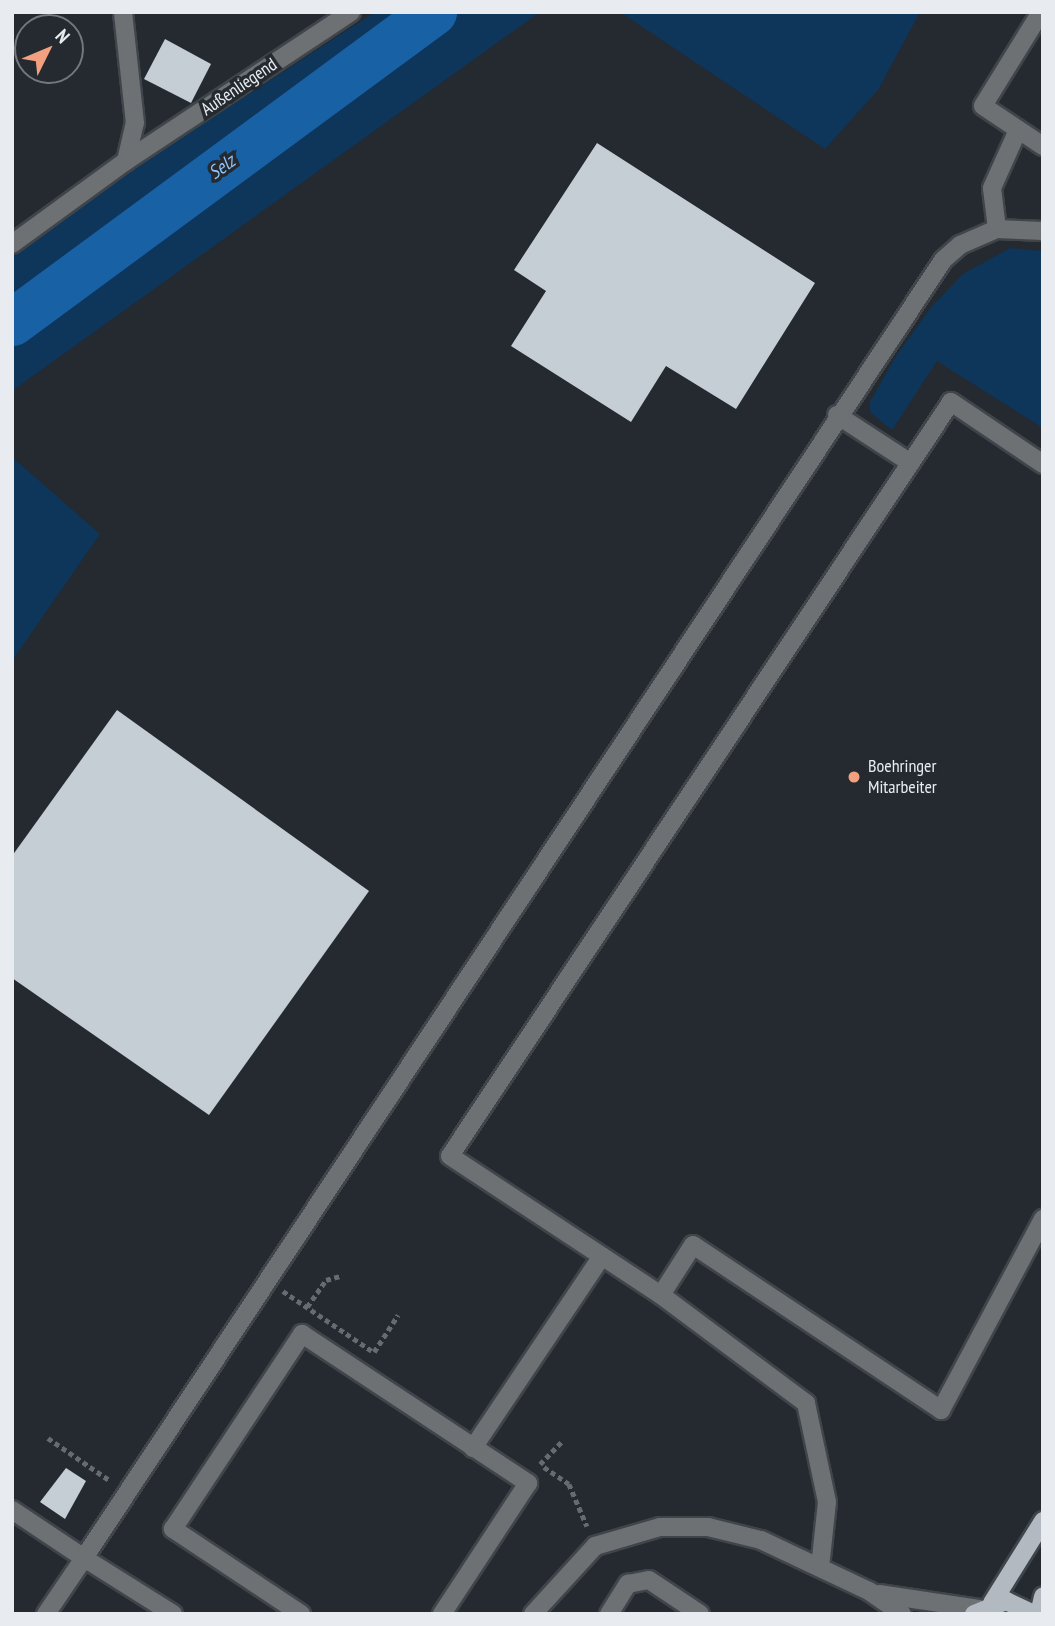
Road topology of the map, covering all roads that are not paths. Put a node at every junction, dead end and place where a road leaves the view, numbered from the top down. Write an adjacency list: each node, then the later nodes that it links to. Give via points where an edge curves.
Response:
1 (123, 12): 6 (street, via 135,123)
2 (351, 12): 6 (street, Außenliegend)
3 (1041, 16): 4 (street, via 983,106)
4 (1018, 130): 5 (street); 7 (street, via 992,188)
5 (1043, 146)
6 (126, 161): 9 (street, Außenliegend)
7 (998, 229): 8 (street); 10 (street, via 960,245 943,260)
8 (1043, 231)
9 (12, 244)
10 (837, 415): 11 (street); 19 (street)
11 (911, 463): 12 (street, via 951,402); 14 (street, via 450,1156)
12 (1043, 464)
13 (1043, 1219): 15 (street, via 941,1410 693,1245)
14 (602, 1256): 15 (street); 16 (street)
15 (661, 1296): 20 (street, via 806,1403 827,1502)
16 (473, 1448): 26 (street, via 302,1334 173,1529); 27 (street, via 528,1483)
17 (12, 1510): 19 (street)
18 (1043, 1521): 23 (main road)
19 (84, 1558): 24 (street); 25 (street)
20 (820, 1568): 21 (street); 28 (street, via 733,1531 660,1527 595,1546)
21 (869, 1591): 23 (street); 31 (street)
22 (1043, 1596): 32 (main road)
23 (982, 1608): 32 (main road, via 1020,1604)
24 (168, 1612)
25 (46, 1614)
26 (300, 1614)
27 (442, 1614)
28 (533, 1614)
29 (608, 1614): 30 (street, via 628,1584 649,1580)
30 (700, 1614)
31 (902, 1614)
32 (1037, 1614)

